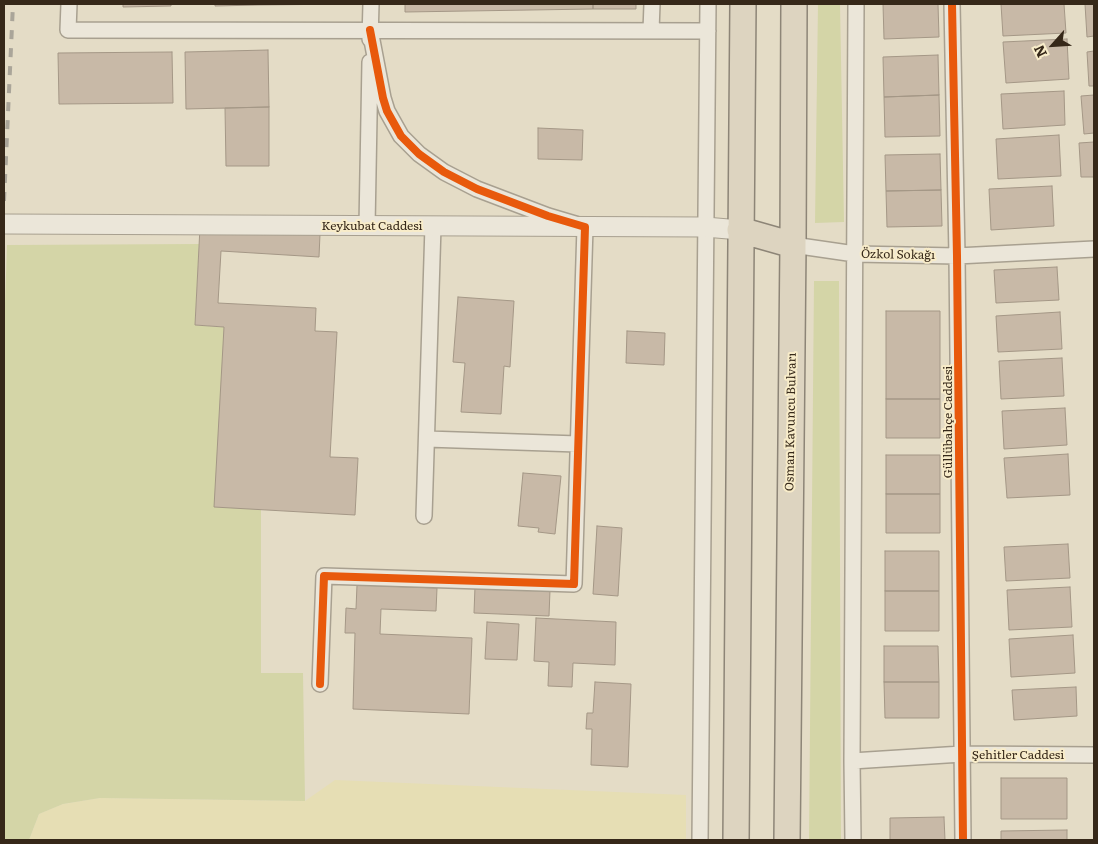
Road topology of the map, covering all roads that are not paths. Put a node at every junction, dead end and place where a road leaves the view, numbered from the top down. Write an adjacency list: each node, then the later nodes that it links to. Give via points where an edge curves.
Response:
1 (69, 4): 9 (street, via 68,30)
2 (371, 4): 9 (street)
3 (652, 4): 10 (street)
4 (708, 4): 11 (street)
5 (743, 4): 17 (highway)
6 (794, 4): 18 (highway, Osman Kavuncu Bulvarı)
7 (856, 4): 20 (street)
8 (952, 4): 21 (street, Güllübahçe Caddesi)
9 (370, 30): 10 (street); 13 (street); 15 (street, via 388,112 401,136 419,154 477,189)
10 (651, 31): 11 (street)
11 (708, 31): 16 (street)
12 (4, 224): 13 (street, Keykubat Caddesi)
13 (367, 226): 14 (street, Keykubat Caddesi)
14 (433, 226): 15 (street, Keykubat Caddesi); 22 (street)
15 (585, 227): 16 (street, Keykubat Caddesi); 23 (street)
16 (705, 228): 17 (street, Keykubat Caddesi); 29 (street)
17 (740, 230): 18 (highway); 30 (highway)
18 (793, 245): 20 (street, Özkol Sokağı); 31 (highway, Osman Kavuncu Bulvarı)
19 (1094, 249): 21 (street, Özkol Sokağı)
20 (855, 254): 21 (street, Özkol Sokağı); 28 (street)
21 (958, 256): 26 (street, Güllübahçe Caddesi)
22 (426, 439): 23 (street); 24 (street)
23 (578, 444): 25 (street, via 574,584 324,576)
24 (424, 516)
25 (320, 684)
26 (962, 754): 27 (street, Şehitler Caddesi); 28 (street, Şehitler Caddesi); 33 (street, Güllübahçe Caddesi)
27 (1094, 755)
28 (852, 761): 32 (street)
29 (700, 840)
30 (736, 840)
31 (787, 840)
32 (853, 840)
33 (963, 840)

